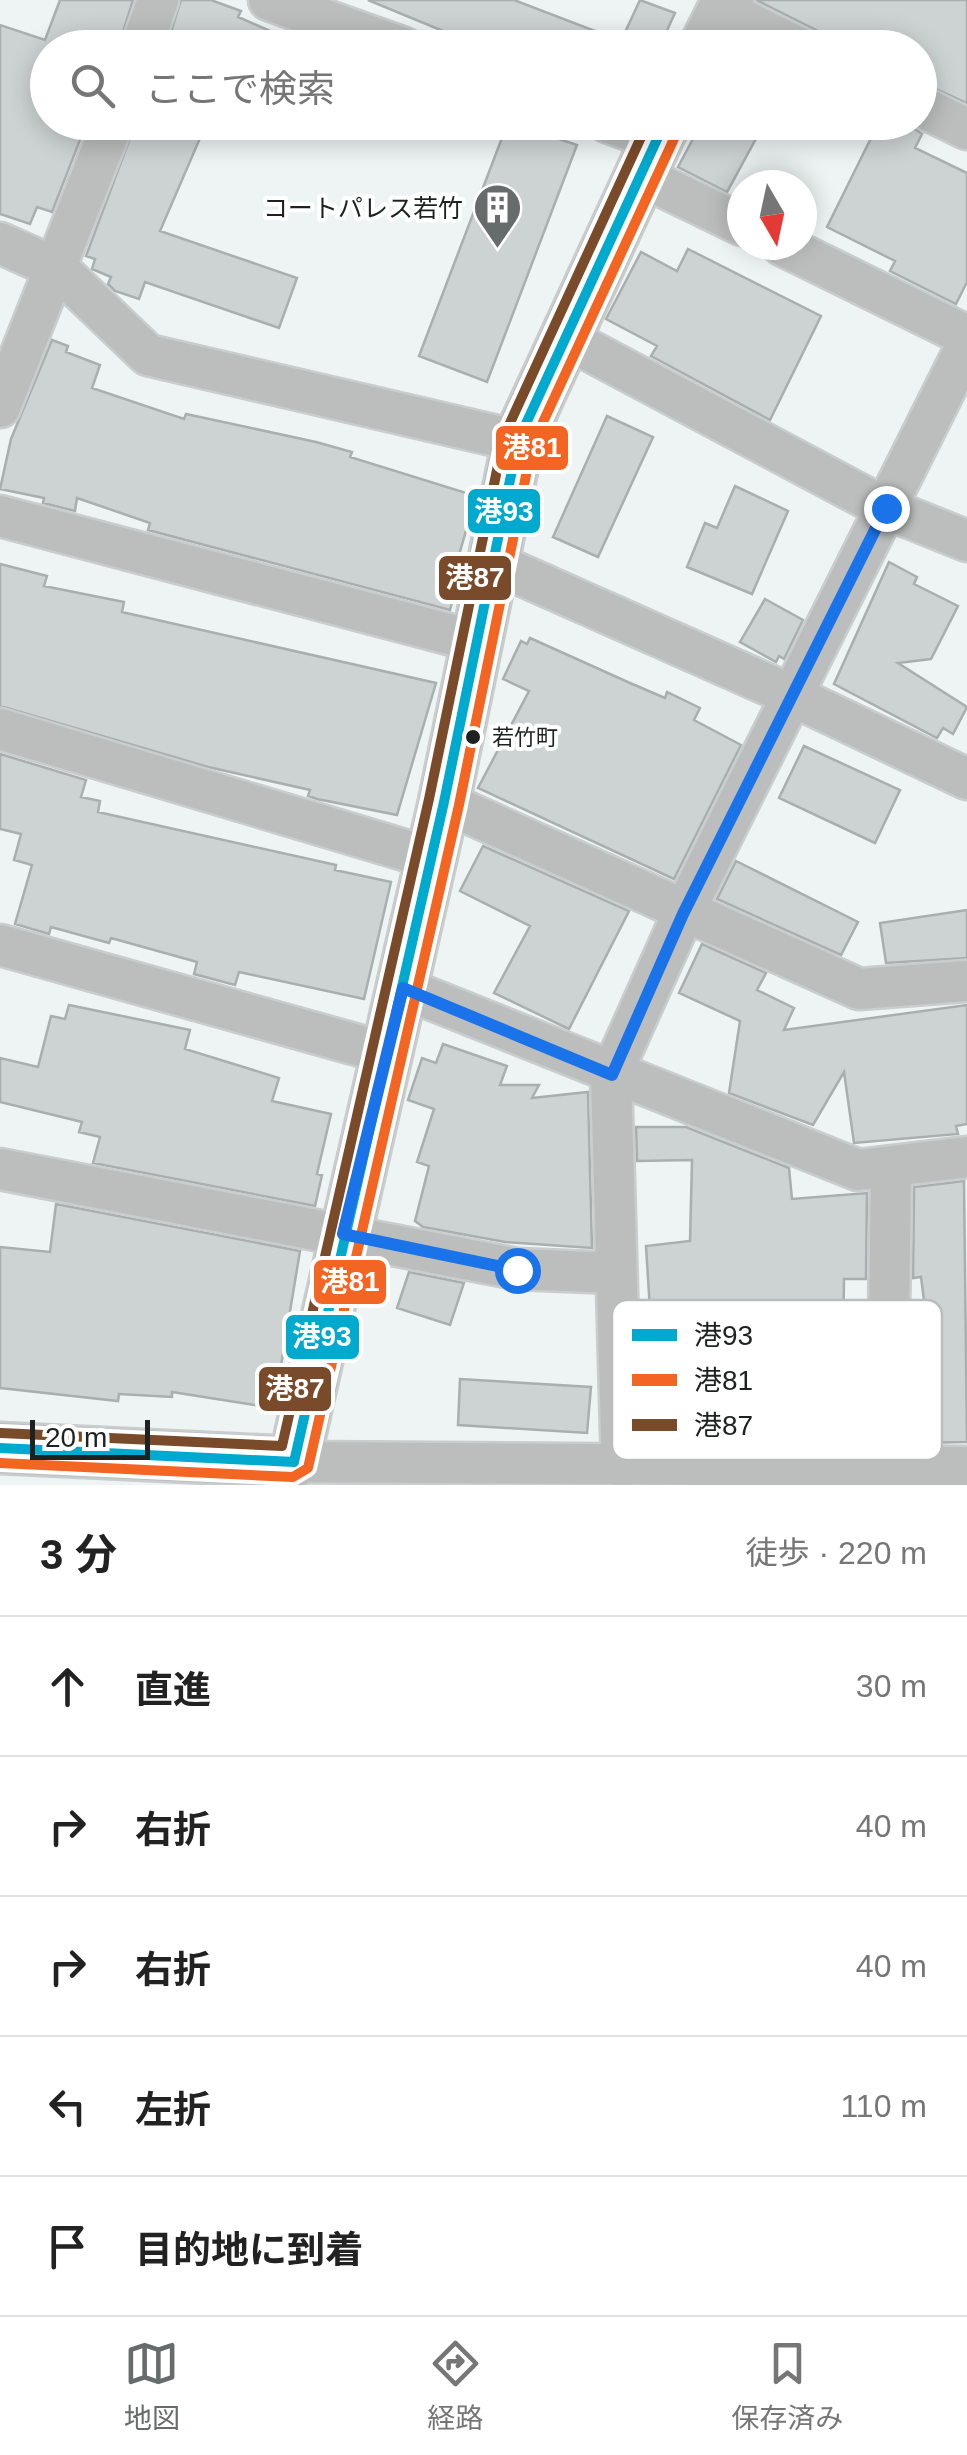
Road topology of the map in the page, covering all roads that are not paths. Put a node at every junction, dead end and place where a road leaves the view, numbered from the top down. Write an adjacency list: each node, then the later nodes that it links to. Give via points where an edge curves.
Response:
1 (158, 0): 5 (street)
2 (269, 0): 3 (street)
3 (339, 11): 6 (street)
4 (718, 19): 7 (street)
5 (147, 30)
6 (372, 30)
7 (749, 30)
8 (937, 114): 9 (street)
9 (967, 129)
10 (106, 140): 15 (street)
11 (653, 146): 12 (street); 17 (street)
12 (727, 212)
13 (0, 243): 15 (street)
14 (812, 260): 16 (street)
15 (58, 269): 19 (street); 20 (street, via 148,355)
16 (967, 336)
17 (564, 337): 20 (street); 21 (street)
18 (967, 346): 21 (street)
19 (0, 408)
20 (518, 441): 24 (street)
21 (886, 508): 23 (street); 26 (street)
22 (0, 516): 25 (street)
23 (967, 541)
24 (492, 562): 25 (street); 26 (street)
25 (475, 641): 29 (street)
26 (792, 694): 28 (street); 31 (street)
27 (0, 729): 30 (street)
28 (967, 779)
29 (444, 802): 30 (street); 31 (street)
30 (431, 858): 34 (street)
31 (683, 914): 33 (street, via 859,989); 36 (street)
32 (0, 945): 35 (street)
33 (967, 980)
34 (403, 988): 35 (street); 36 (street)
35 (386, 1052): 40 (street)
36 (612, 1075): 38 (street, via 858,1170); 41 (street)
37 (967, 1157): 38 (street)
38 (891, 1168): 43 (street)
39 (0, 1169): 40 (street)
40 (343, 1234): 41 (street, via 517,1270); 47 (street)
41 (615, 1273): 42 (street)
42 (616, 1300)
43 (889, 1300)
44 (0, 1448): 47 (street)
45 (622, 1460): 49 (street)
46 (887, 1460): 50 (street)
47 (294, 1462): 51 (street)
48 (967, 1467): 50 (street)
49 (622, 1468): 50 (street); 51 (street)
50 (887, 1468)
51 (476, 1475)

